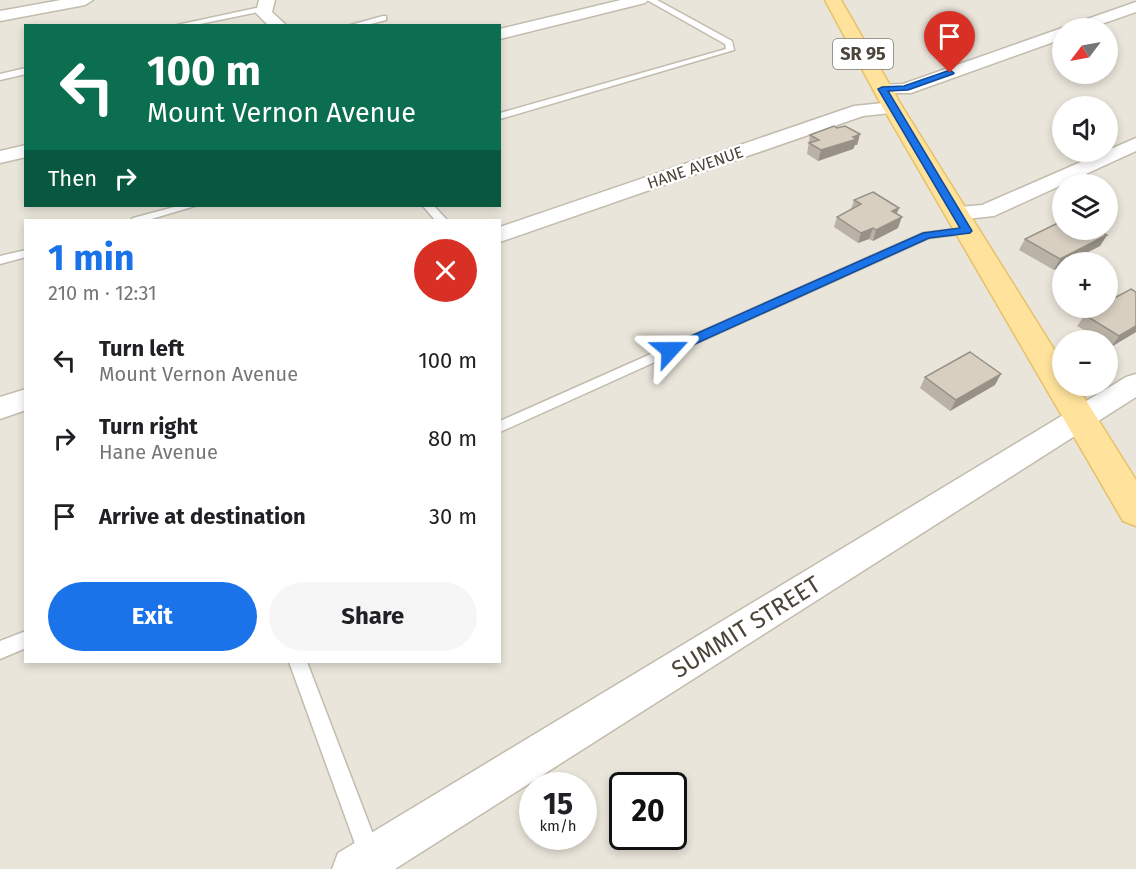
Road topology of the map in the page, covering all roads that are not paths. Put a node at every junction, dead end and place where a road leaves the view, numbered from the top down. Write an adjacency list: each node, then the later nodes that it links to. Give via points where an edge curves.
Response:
1 (85, 0): 8 (street)
2 (640, 0): 15 (street)
3 (651, 0): 20 (lane, via 729,43 730,50)
4 (833, 0): 19 (main road, SR 95)
5 (1101, 0): 9 (street)
6 (266, 4): 12 (lane); 13 (street, via 264,13)
7 (1136, 7): 9 (street)
8 (0, 16)
9 (1111, 16): 11 (street)
10 (383, 18): 14 (lane)
11 (1105, 18)
12 (185, 24)
13 (277, 24)
14 (359, 24)
15 (501, 34)
16 (1052, 37): 19 (street, HANE AVENUE)
17 (24, 71): 18 (lane)
18 (0, 77)
19 (887, 98): 28 (main road, SR 95); 29 (street, HANE AVENUE)
20 (501, 116)
21 (1136, 144): 28 (street)
22 (24, 151): 23 (street)
23 (0, 157)
24 (185, 207): 26 (lane)
25 (429, 207): 27 (lane)
26 (141, 219)
27 (440, 219)
28 (961, 222): 35 (main road, SR 95); 36 (lane)
29 (501, 235)
30 (24, 254): 31 (lane)
31 (0, 260)
32 (1136, 384): 35 (street, SUMMIT STREET)
33 (24, 400): 34 (street)
34 (0, 408)
35 (1082, 419): 37 (main road, SR 95); 41 (street, SUMMIT STREET)
36 (501, 427)
37 (1136, 511)
38 (24, 640): 39 (lane)
39 (0, 650)
40 (298, 663): 41 (lane)
41 (363, 864)

